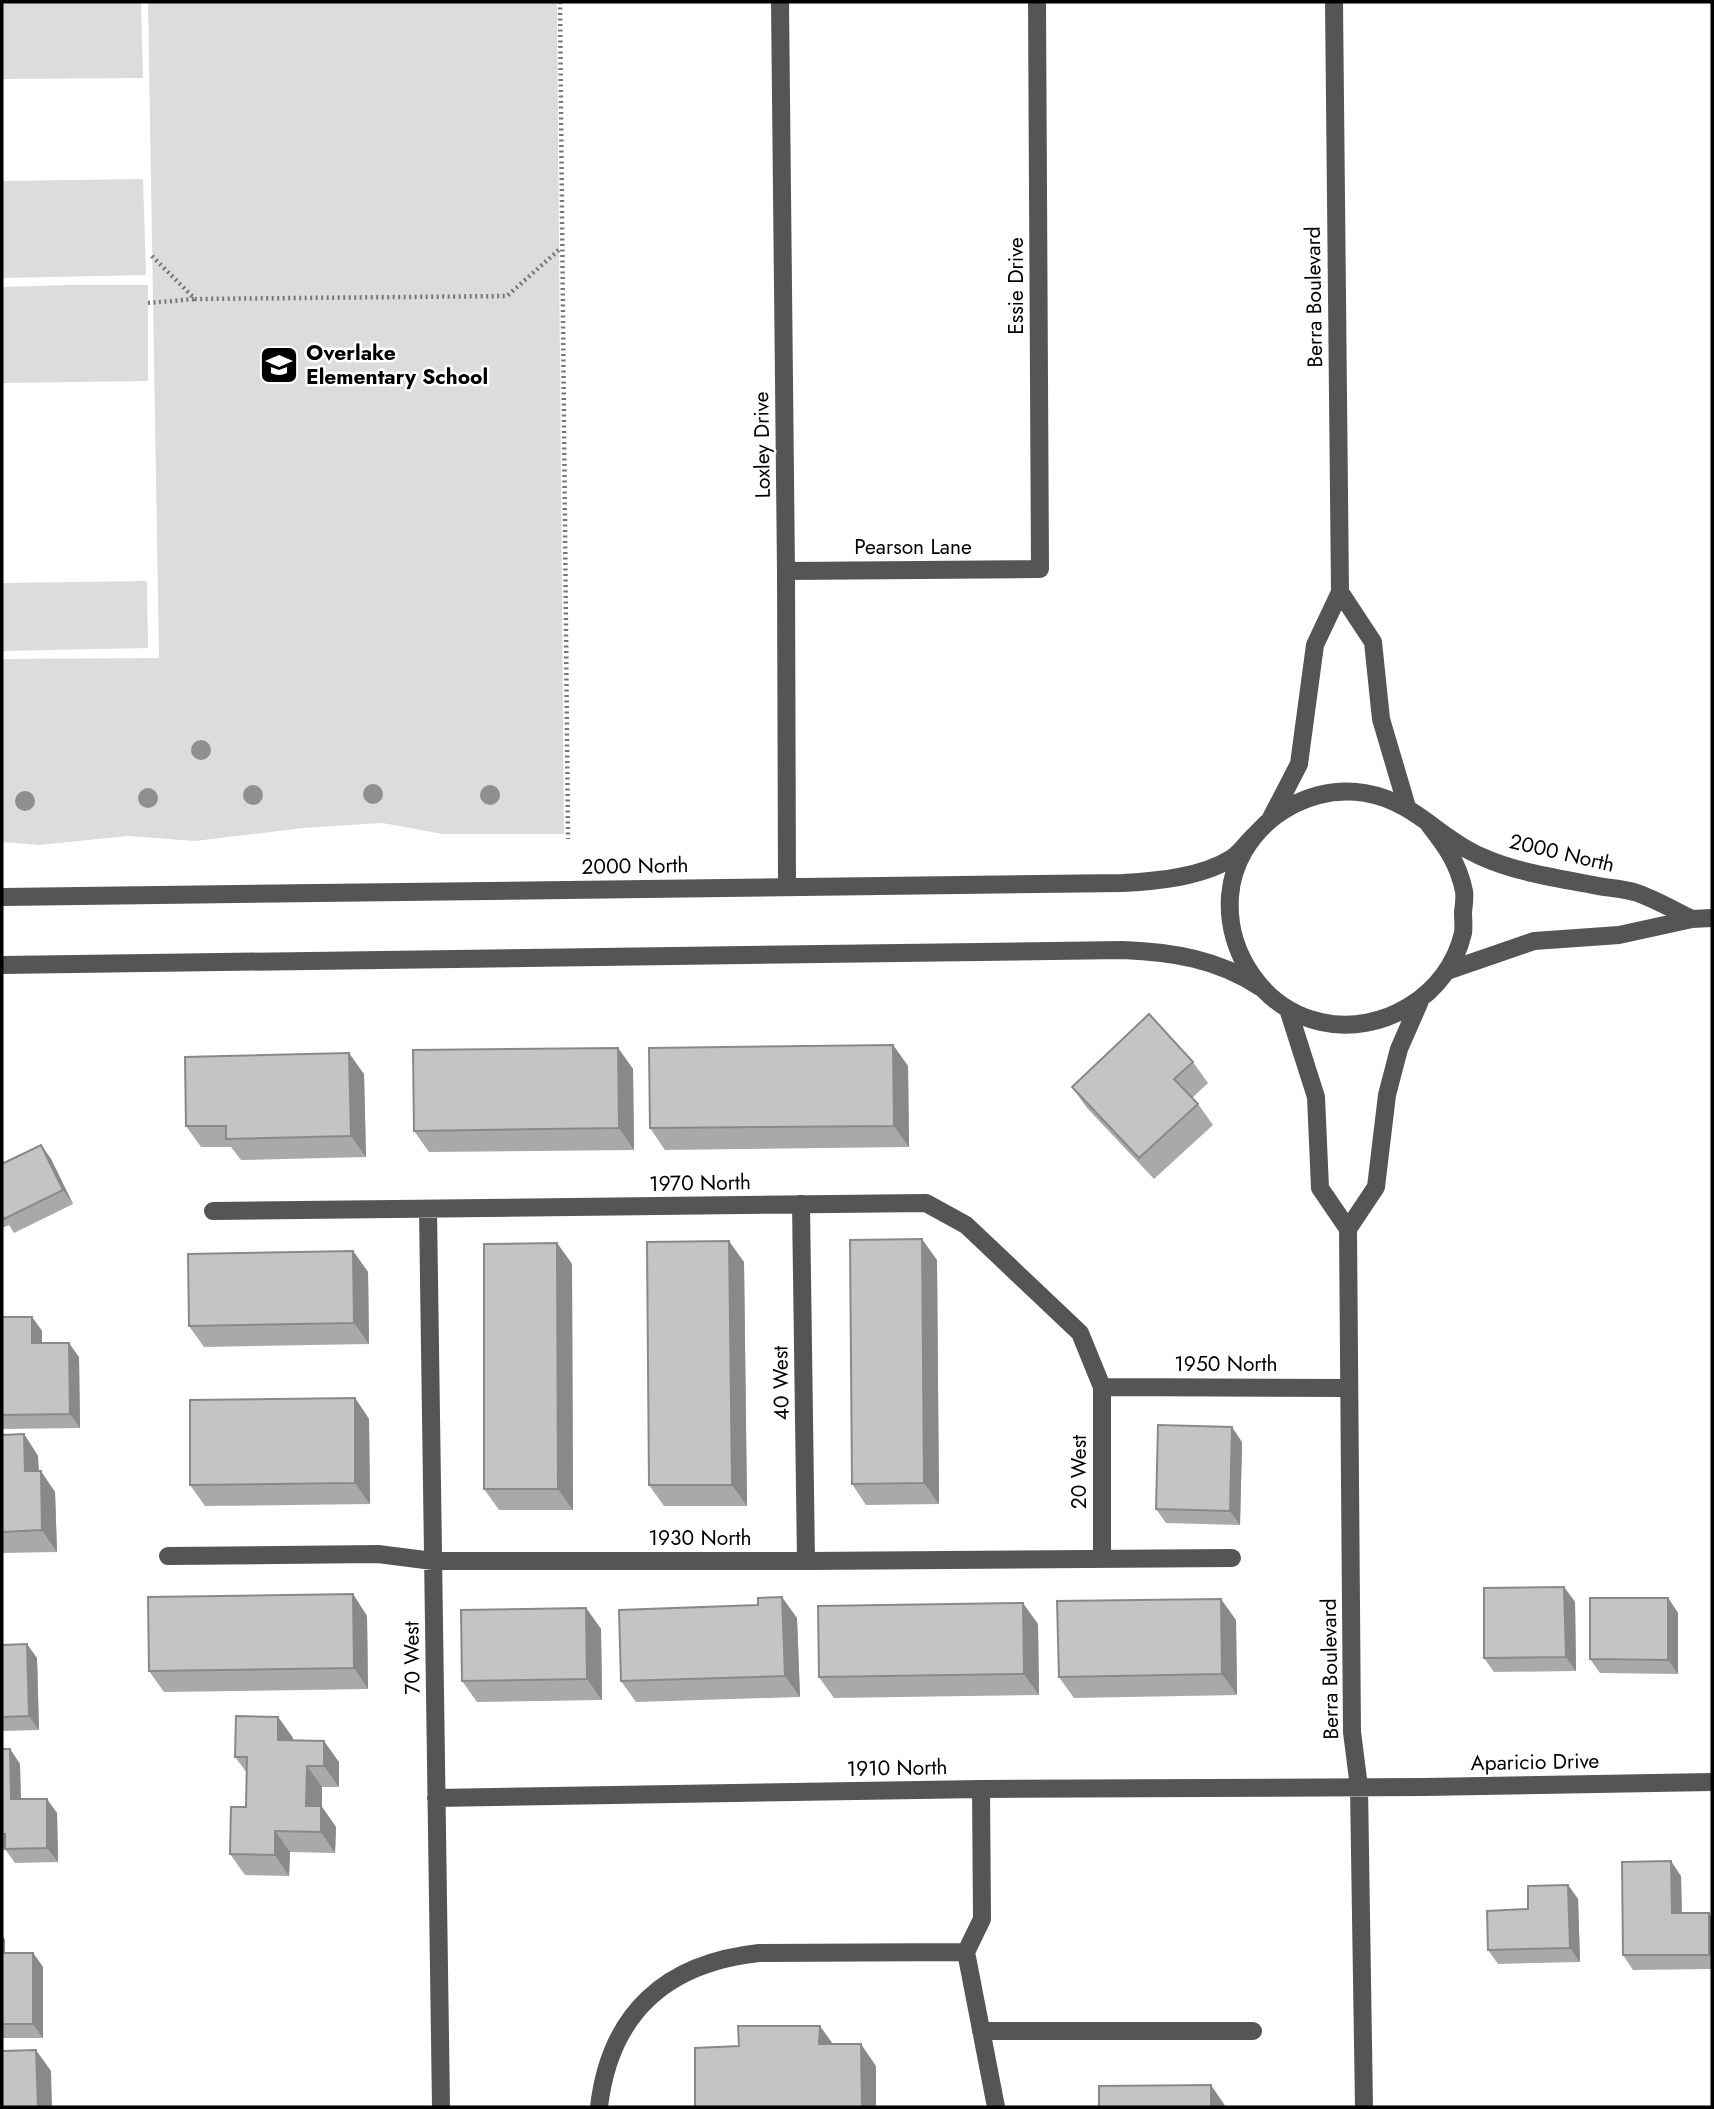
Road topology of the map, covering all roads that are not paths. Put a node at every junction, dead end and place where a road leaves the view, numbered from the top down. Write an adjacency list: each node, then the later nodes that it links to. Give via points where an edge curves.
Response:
1 (780, 2): 5 (street, Loxley Drive)
2 (1037, 2): 4 (street, Essie Drive)
3 (1334, 2): 6 (street, Berra Boulevard)
4 (1040, 569): 5 (street, Pearson Lane)
5 (786, 571): 11 (street, Loxley Drive)
6 (1340, 592): 7 (street, via 1374,642 1381,719); 8 (street, Berra Boulevard, via 1315,645 1299,764)
7 (1408, 807): 8 (street, via 1361,792 1323,793 1296,802); 9 (street)
8 (1271, 818): 10 (street)
9 (1427, 822): 14 (street, 2000 North, via 1479,856 1535,874 1634,892); 16 (street, via 1452,854 1464,893 1463,933)
10 (1256, 834): 11 (street, 2000 North, via 1232,857 1197,872 1160,880); 17 (street, via 1239,862 1230,894 1231,928 1241,959)
11 (787, 887): 12 (street, 2000 North)
12 (2, 897)
13 (1712, 918): 14 (street, 2000 North)
14 (1692, 919): 16 (street, 2000 North, via 1619,935 1534,941)
15 (2, 965): 17 (street, via 1123,950 1188,956)
16 (1447, 971): 18 (street)
17 (1260, 987): 19 (street)
18 (1420, 1001): 19 (street, via 1389,1017 1355,1025 1320,1022); 23 (street, via 1399,1049 1387,1095 1376,1187)
19 (1288, 1009): 23 (street, via 1316,1097 1320,1188)
20 (801, 1205): 21 (street, 1970 North); 24 (street, 1970 North, via 926,1203 966,1225 1080,1333); 30 (street, 40 West)
21 (428, 1209): 22 (street, 1970 North); 29 (street, 70 West)
22 (214, 1211)
23 (1348, 1229): 25 (street, Berra Boulevard)
24 (1102, 1387): 25 (street, 1950 North); 27 (street, 20 West)
25 (1349, 1388): 32 (street, Berra Boulevard, via 1352,1732)
26 (168, 1556): 29 (street, 1930 North, via 378,1554)
27 (1102, 1558): 28 (street, 1930 North); 30 (street, 1930 North)
28 (1232, 1558)
29 (433, 1561): 30 (street, 1930 North); 34 (street, 70 West)
30 (806, 1561)
31 (1712, 1782): 32 (street, Aparicio Drive)
32 (1359, 1787): 33 (street, 1910 North); 41 (street, Berra Boulevard)
33 (981, 1789): 34 (street, 1910 North); 35 (street, via 982,1920)
34 (436, 1798): 38 (street, 70 West)
35 (966, 1952): 36 (street); 39 (street, via 759,1953 727,1956 697,1966 645,2001 627,2024 612,2050)
36 (981, 2031): 37 (street); 40 (street)
37 (1252, 2031)
38 (440, 2107)
39 (598, 2107)
40 (996, 2107)
41 (1364, 2107)

